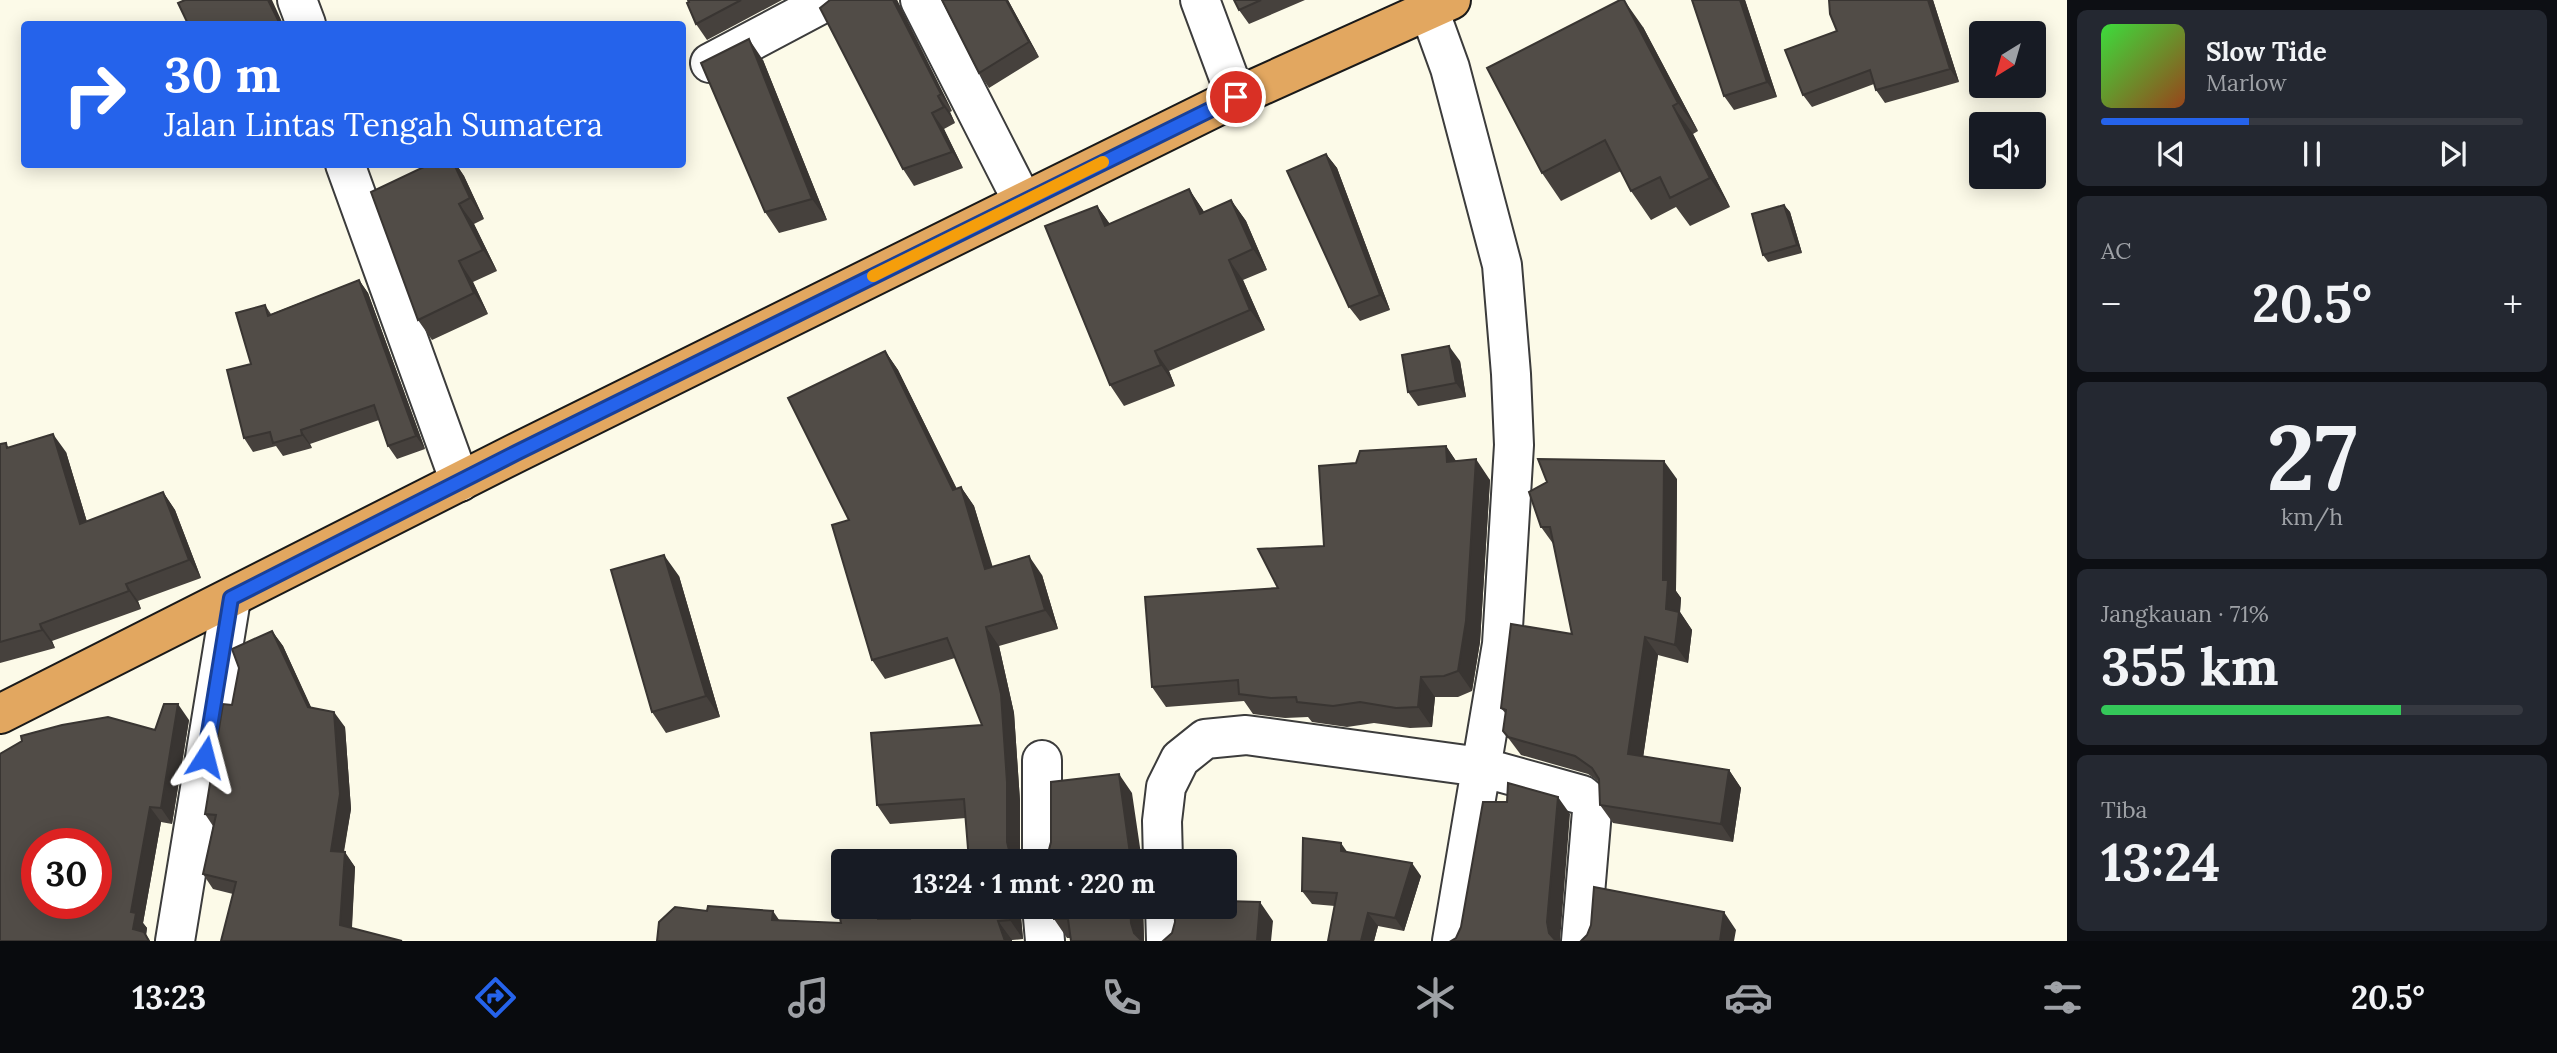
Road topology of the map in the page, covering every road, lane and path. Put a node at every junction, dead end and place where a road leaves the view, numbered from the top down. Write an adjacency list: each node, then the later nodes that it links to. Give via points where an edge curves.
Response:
1 (297, 0): 6 (street)
2 (829, 0): 7 (street)
3 (920, 0): 10 (street)
4 (1200, 0): 8 (street)
5 (1440, 5): 8 (highway); 15 (street, via 1450,68 1502,265 1511,374 1514,445 1502,644)
6 (305, 21)
7 (710, 63)
8 (1236, 97): 10 (highway)
9 (346, 168): 11 (street)
10 (1023, 202): 11 (highway)
11 (460, 482): 12 (highway)
12 (231, 598): 13 (highway); 20 (street)
13 (0, 714)
14 (1042, 760): 16 (street)
15 (1481, 767): 17 (street, via 1246,735 1205,739 1180,759 1166,787); 23 (street); 24 (street, via 1582,795 1590,802)
16 (1042, 849)
17 (1163, 849)
18 (1043, 919): 21 (street)
19 (1165, 919): 22 (street)
20 (175, 941)
21 (1045, 941)
22 (1166, 941)
23 (1452, 941)
24 (1581, 941)

